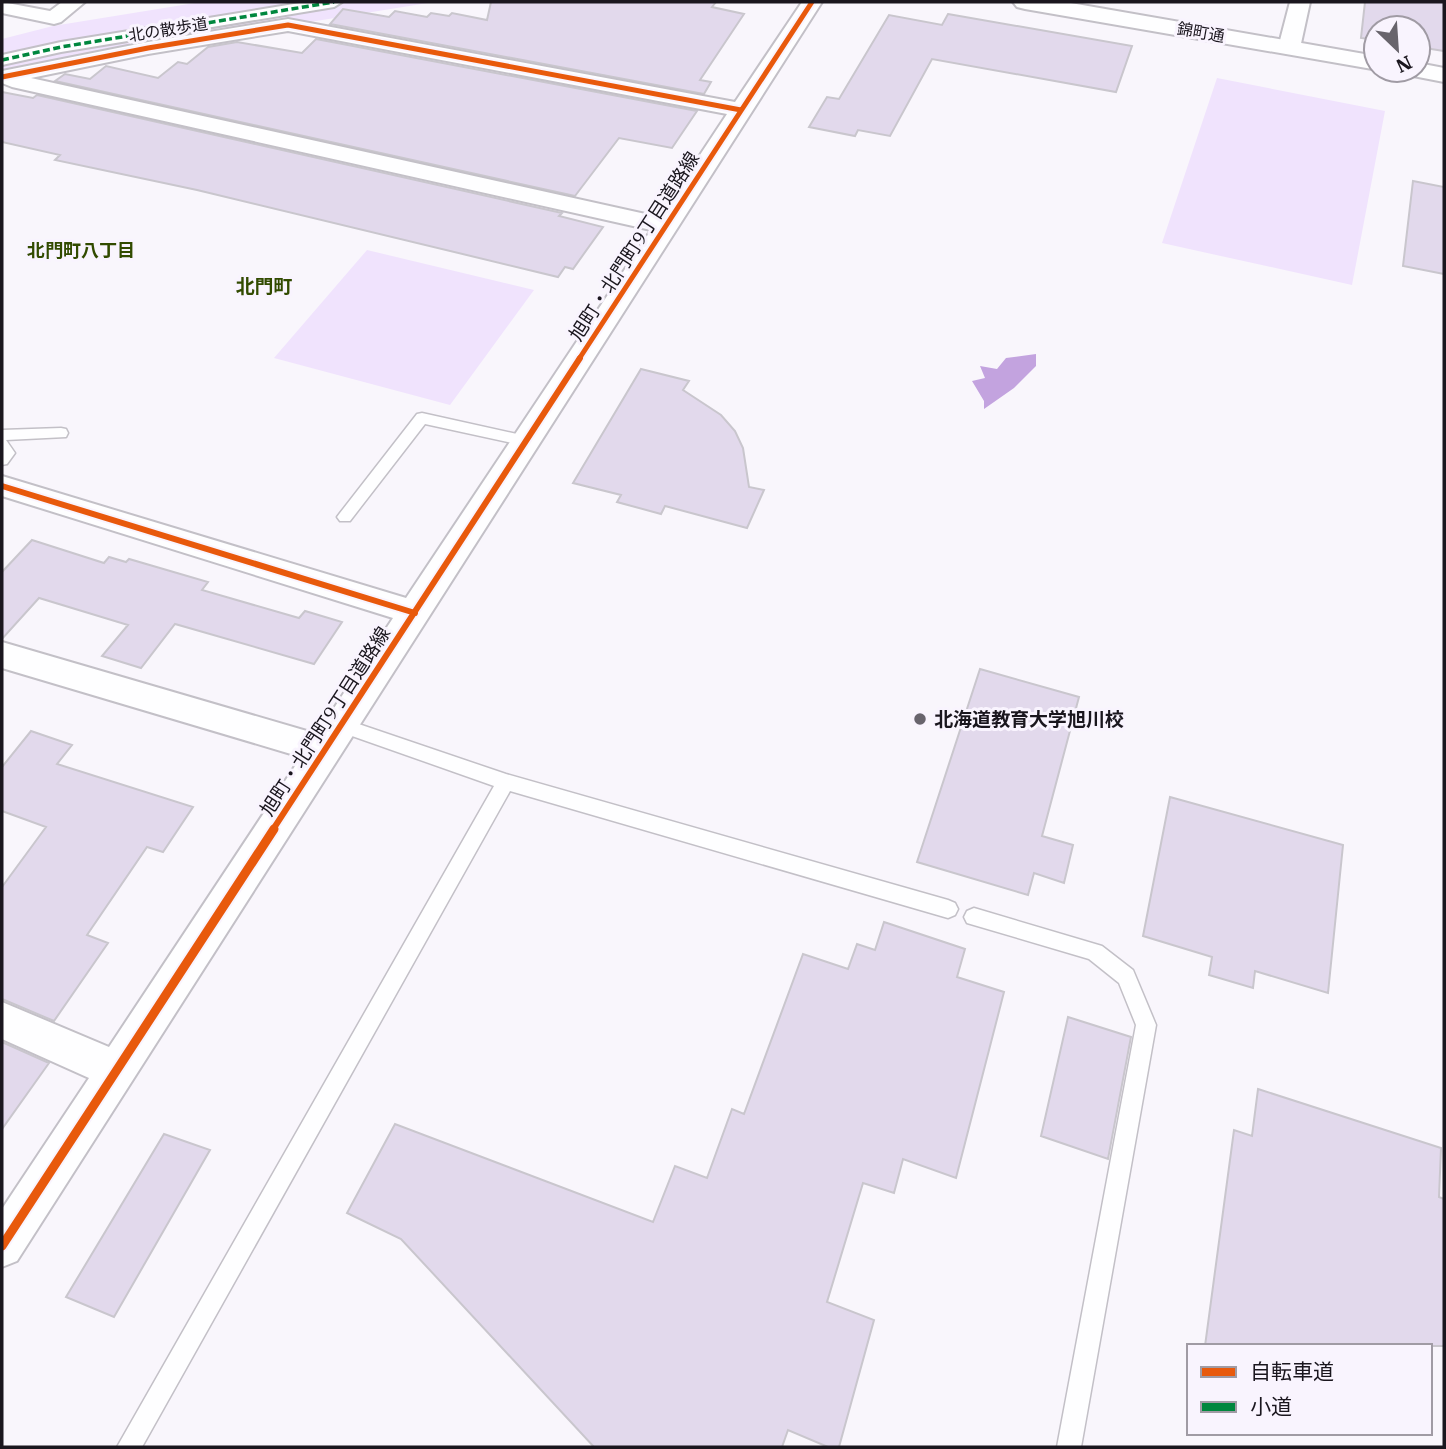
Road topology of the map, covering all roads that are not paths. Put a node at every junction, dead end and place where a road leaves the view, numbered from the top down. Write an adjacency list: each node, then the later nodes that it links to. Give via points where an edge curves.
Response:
1 (75, 2): 6 (street, via 54,18)
2 (334, 2): 8 (street, 北の散歩道)
3 (811, 2): 10 (street, 旭町・北門町9丁目道路線)
4 (1025, 2): 7 (street, 錦町通)
5 (1300, 2): 7 (street)
6 (2, 7)
7 (1289, 48): 9 (street, 錦町通)
8 (2, 60)
9 (1362, 61)
10 (741, 110): 11 (street, 旭町・北門町9丁目道路線); 11 (street, via 288,25 2,77)
11 (665, 226): 14 (street, 旭町・北門町9丁目道路線)
12 (61, 433): 13 (lane)
13 (2, 435)
14 (526, 441): 18 (lane, via 422,418); 19 (street, 旭町・北門町9丁目道路線)
15 (2, 444): 16 (lane, via 8,453)
16 (2, 460)
17 (2, 486): 19 (street)
18 (345, 517)
19 (415, 612): 21 (street, 旭町・北門町9丁目道路線)
20 (2, 655): 21 (street)
21 (333, 738): 22 (lane); 26 (street, 旭町・北門町9丁目道路線)
22 (506, 782): 23 (lane); 28 (lane)
23 (948, 909)
24 (974, 917): 29 (lane, via 1095,952 1126,978 1146,1025)
25 (2, 1020): 26 (street)
26 (116, 1070): 27 (street, 旭町・北門町9丁目道路線)
27 (2, 1246)
28 (130, 1447)
29 (1069, 1447)

